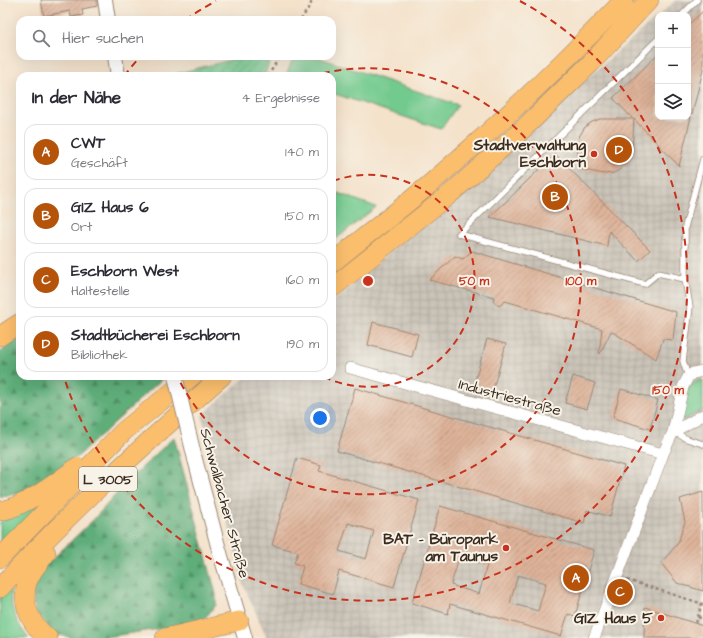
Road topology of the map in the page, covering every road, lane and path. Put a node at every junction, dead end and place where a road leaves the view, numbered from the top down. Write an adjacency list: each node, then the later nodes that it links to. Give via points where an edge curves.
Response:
1 (105, 0): 7 (street)
2 (313, 0): 8 (path)
3 (624, 0): 15 (highway, via 512,112 437,178)
4 (649, 0): 17 (highway, via 591,63 523,128 450,194)
5 (697, 0): 6 (lane)
6 (685, 12)
7 (107, 16)
8 (303, 16)
9 (655, 41): 16 (lane, via 459,234 645,284 658,273)
10 (116, 60): 12 (street)
11 (278, 60): 13 (path)
12 (117, 72)
13 (270, 72)
14 (703, 159): 16 (lane, via 686,227)
15 (336, 260)
16 (685, 279): 22 (lane, via 690,307 683,361)
17 (336, 285)
18 (16, 326): 19 (highway)
19 (0, 336)
20 (350, 368): 30 (street, Industriestraße)
21 (703, 372): 22 (street, via 693,373)
22 (688, 377): 28 (street, via 683,387)
23 (177, 380): 40 (street, Schwalbacher Straße, bridge, via 195,459)
24 (187, 380): 27 (highway, L 3005)
25 (217, 380): 31 (highway, L 3005)
26 (703, 415): 28 (street)
27 (124, 431): 32 (highway, via 66,476 22,503); 33 (highway, L 3005)
28 (673, 432): 29 (lane); 30 (street)
29 (703, 444)
30 (663, 454): 35 (street)
31 (76, 508): 34 (highway, L 3005); 41 (highway, via 30,575 25,590 28,615 36,628)
32 (0, 511)
33 (0, 558)
34 (0, 588)
35 (612, 589): 36 (path, via 621,578); 43 (street)
36 (703, 603): 37 (path)
37 (698, 617): 38 (path); 39 (path)
38 (703, 619)
39 (696, 623)
40 (242, 630): 42 (highway)
41 (48, 638)
42 (165, 638)
43 (594, 638)

